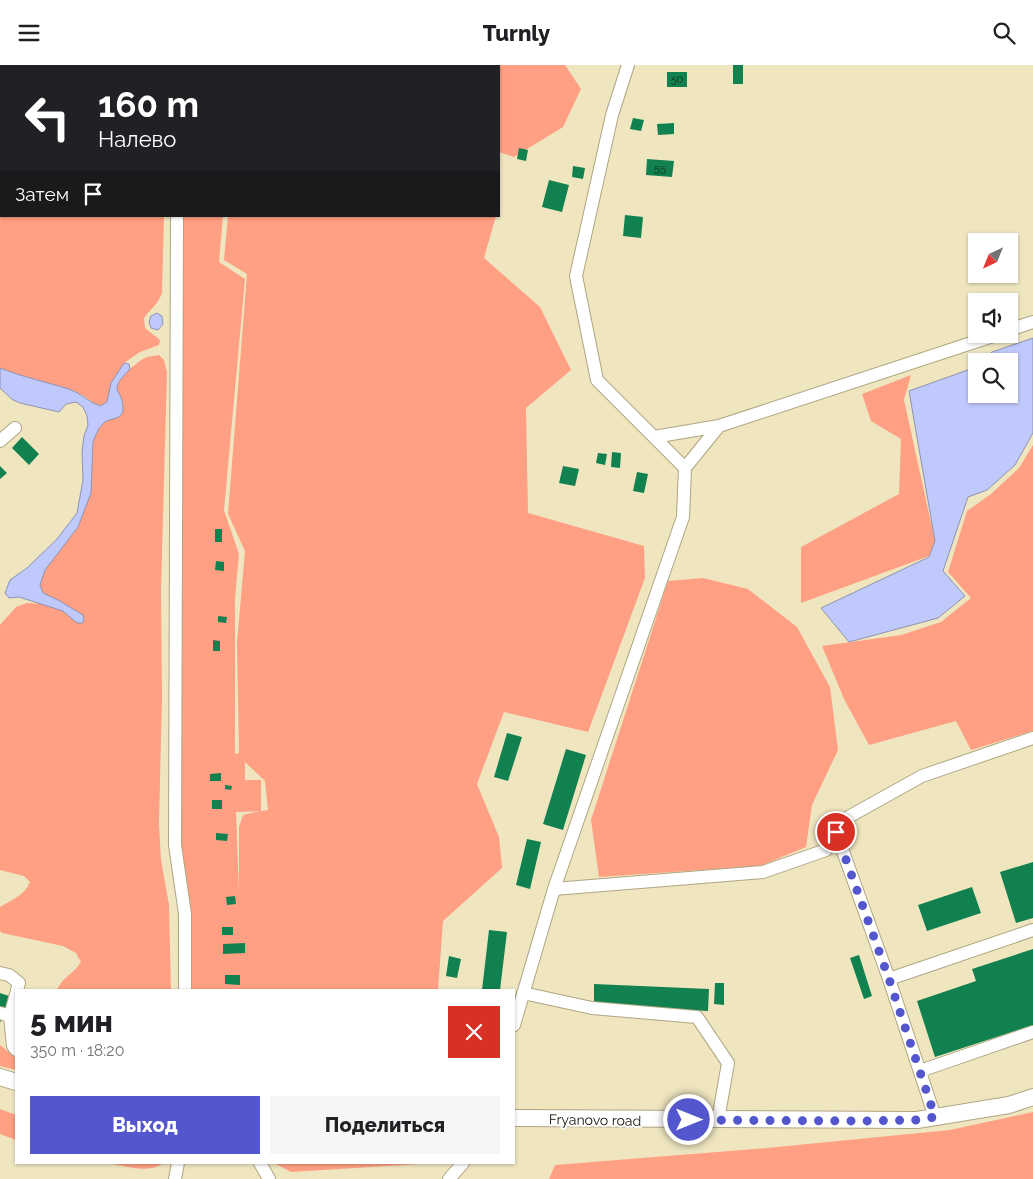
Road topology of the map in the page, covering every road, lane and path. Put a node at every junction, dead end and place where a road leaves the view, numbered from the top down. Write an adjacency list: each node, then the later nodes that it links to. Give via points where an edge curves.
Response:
1 (628, 65): 8 (street, via 612,115 576,276 597,380)
2 (177, 217): 18 (street, via 175,845 185,914)
3 (1033, 322): 4 (street)
4 (1018, 327)
5 (972, 343): 6 (street)
6 (719, 426): 8 (street); 10 (street)
7 (15, 428): 9 (street)
8 (654, 437): 10 (street)
9 (0, 441)
10 (685, 468): 13 (street, via 683,517)
11 (1033, 738): 12 (street, via 922,776 843,820)
12 (836, 832): 13 (street, via 826,850 763,872); 16 (street)
13 (554, 889): 19 (street)
14 (1033, 930): 16 (street)
15 (0, 973): 17 (street, via 19,983)
16 (889, 979): 25 (street)
17 (17, 989)
18 (185, 989)
19 (523, 993): 22 (street); 31 (street, via 592,1008 698,1017 728,1063)
20 (15, 997): 21 (street)
21 (5, 1015): 24 (street)
22 (515, 1021)
23 (1033, 1032): 25 (street)
24 (15, 1049)
25 (920, 1071): 29 (street)
26 (0, 1077): 27 (main road)
27 (15, 1082)
28 (1033, 1097): 29 (main road, Fryanovo road, via 1009,1105)
29 (935, 1117): 31 (main road, Fryanovo road, via 861,1121)
30 (515, 1118): 31 (main road, Fryanovo road)
31 (718, 1120)
32 (178, 1164): 35 (street)
33 (261, 1164): 36 (street)
34 (462, 1164): 37 (street)
35 (175, 1179)
36 (269, 1179)
37 (449, 1179)

